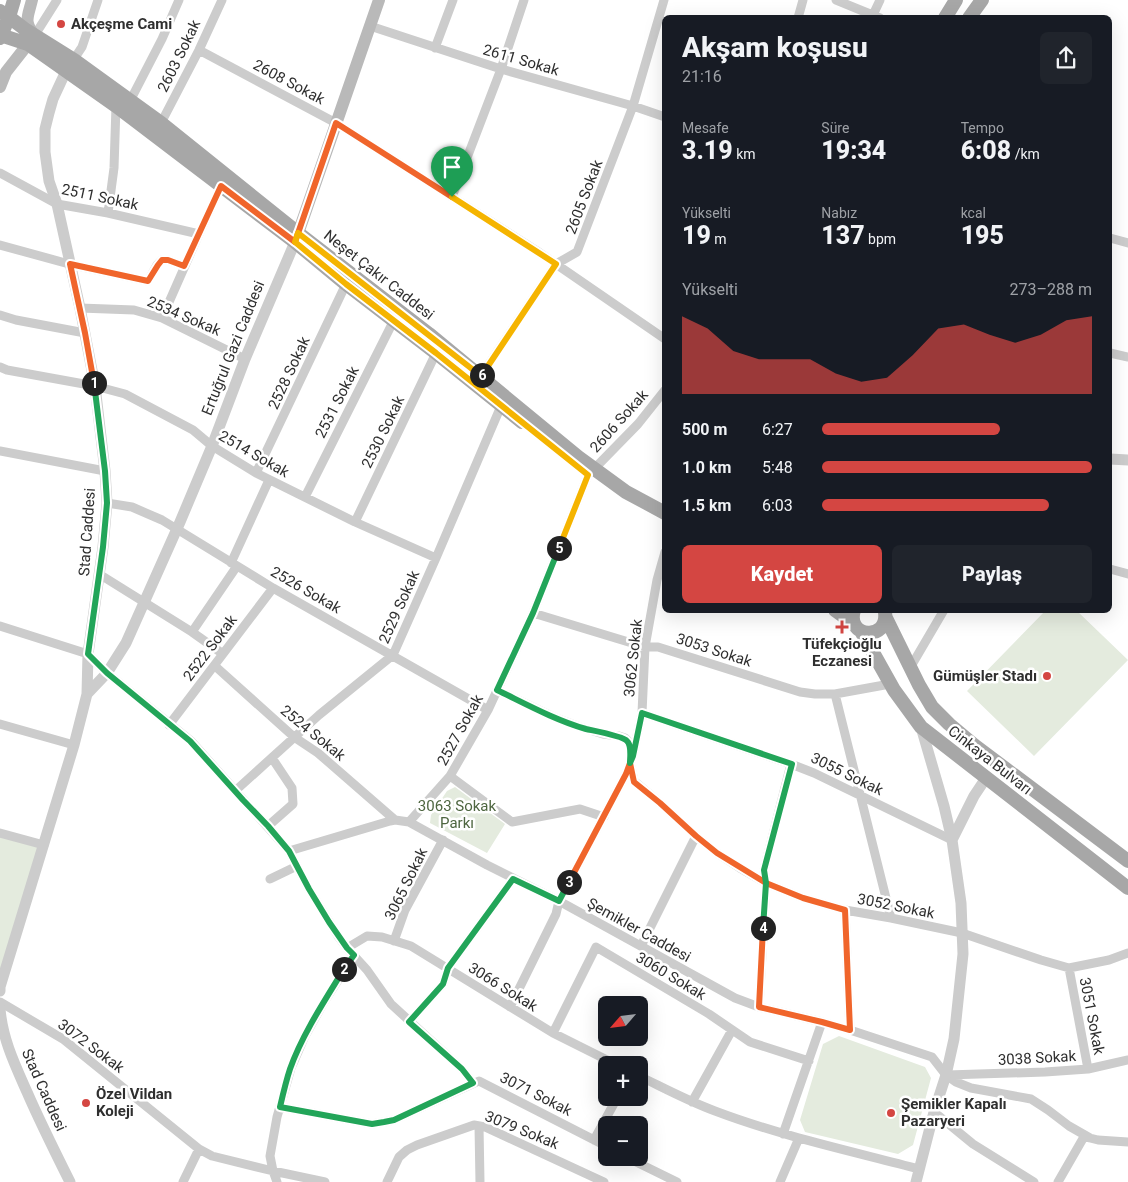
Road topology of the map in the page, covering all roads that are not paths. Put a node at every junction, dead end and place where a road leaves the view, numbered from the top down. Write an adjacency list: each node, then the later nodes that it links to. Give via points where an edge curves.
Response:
1 (14, 0): 16 (main road)
2 (32, 0): 24 (main road, via 27,20)
3 (57, 0): 24 (street)
4 (98, 0): 27 (street, via 82,46)
5 (179, 0): 30 (street)
6 (222, 0): 26 (street, 2603 Sokak)
7 (379, 0): 22 (main road, Ertuğrul Gazi Caddesi)
8 (453, 0): 25 (street)
9 (524, 0): 28 (street)
10 (664, 0): 32 (street, 2605 Sokak)
11 (803, 0): 17 (street)
12 (836, 0): 18 (street)
13 (880, 0): 19 (street)
14 (956, 0): 20 (main road)
15 (982, 0): 21 (main road)
16 (5, 14): 23 (main road); 24 (main road, Neşet Çakır Caddesi, via 26,30)
17 (799, 15)
18 (874, 15)
19 (877, 15)
20 (947, 15)
21 (971, 15)
22 (370, 26): 25 (street, 2611 Sokak); 35 (main road, Ertuğrul Gazi Caddesi)
23 (0, 36): 24 (main road, Neşet Çakır Caddesi)
24 (32, 40): 27 (main road, Neşet Çakır Caddesi); 29 (main road, via 6,72)
25 (435, 48): 28 (street, 2611 Sokak)
26 (199, 50): 34 (street, 2603 Sokak); 35 (street, 2608 Sokak)
27 (70, 65): 30 (main road, Neşet Çakır Caddesi); 31 (main road, Neşet Çakır Caddesi); 39 (street, Stad Caddesi, via 53,99 45,129 49,180)
28 (501, 69): 32 (street, 2611 Sokak); 38 (street)
29 (0, 87)
30 (130, 101): 34 (main road, Neşet Çakır Caddesi)
31 (116, 106): 37 (main road, Neşet Çakır Caddesi); 40 (street, via 114,168)
32 (633, 106): 33 (street, 2611 Sokak); 47 (street, 2605 Sokak, via 577,252)
33 (662, 116)
34 (161, 123): 42 (main road, Neşet Çakır Caddesi)
35 (336, 123): 38 (street, 2608 Sokak); 42 (main road, Ertuğrul Gazi Caddesi)
36 (0, 173): 39 (street, 2511 Sokak)
37 (221, 186): 41 (street); 42 (main road, Neşet Çakır Caddesi)
38 (452, 197): 47 (street, 2608 Sokak)
39 (57, 204): 40 (street, 2511 Sokak); 46 (street, Stad Caddesi)
40 (108, 213): 41 (street, 2511 Sokak)
41 (199, 234): 48 (street)
42 (297, 238): 49 (main road, Neşet Çakır Caddesi); 59 (street, Ertuğrul Gazi Caddesi); 61 (main road, Neşet Çakır Caddesi)
43 (1112, 239): 44 (street)
44 (1128, 243)
45 (0, 245): 46 (street)
46 (70, 264): 48 (street, via 148,281 162,260); 50 (street, Stad Caddesi)
47 (556, 264): 55 (street, 2608 Sokak); 61 (street, 2605 Sokak)
48 (184, 266): 52 (street)
49 (346, 284): 53 (main road, Neşet Çakır Caddesi); 71 (street, 2528 Sokak)
50 (80, 308): 52 (street, 2534 Sokak, via 134,310); 54 (street, Stad Caddesi)
51 (0, 315): 54 (street)
52 (162, 318): 59 (street, 2534 Sokak)
53 (394, 320): 56 (main road, Neşet Çakır Caddesi); 73 (street, 2531 Sokak)
54 (85, 333): 62 (street, Stad Caddesi)
55 (662, 337)
56 (436, 353): 64 (main road, Neşet Çakır Caddesi); 77 (street, 2530 Sokak)
57 (1112, 353): 58 (street)
58 (1128, 357)
59 (245, 359): 65 (street, Ertuğrul Gazi Caddesi)
60 (0, 368): 62 (street, 2514 Sokak)
61 (481, 376): 70 (main road, Neşet Çakır Caddesi, via 578,457)
62 (95, 386): 65 (street, 2514 Sokak, via 125,394 193,430); 69 (street, Stad Caddesi)
63 (662, 394): 70 (street, 2606 Sokak, via 638,424)
64 (501, 406): 70 (main road, Neşet Çakır Caddesi); 79 (street, 2529 Sokak)
65 (212, 446): 71 (street, 2514 Sokak); 78 (street, Ertuğrul Gazi Caddesi)
66 (0, 451): 69 (street)
67 (1112, 458): 68 (street)
68 (1128, 460)
69 (105, 471): 74 (street, Stad Caddesi)
70 (591, 472): 75 (main road, Neşet Çakır Caddesi); 76 (main road, Neşet Çakır Caddesi, via 638,508); 87 (street, 2527 Sokak)
71 (256, 473): 72 (street, 2514 Sokak)
72 (269, 480): 73 (street, 2514 Sokak); 81 (street)
73 (305, 497): 77 (street, 2514 Sokak)
74 (107, 503): 78 (street, 2526 Sokak, via 132,507); 83 (street, Stad Caddesi)
75 (662, 511)
76 (662, 520)
77 (356, 522): 79 (street, 2514 Sokak)
78 (177, 530): 81 (street, 2526 Sokak); 86 (street, Ertuğrul Gazi Caddesi)
79 (436, 558): 97 (street, 2529 Sokak)
80 (662, 562): 94 (street, 3062 Sokak)
81 (234, 564): 85 (street, 2526 Sokak); 93 (street)
82 (1112, 570): 84 (street)
83 (99, 574): 86 (street); 95 (street, Stad Caddesi)
84 (1128, 574)
85 (273, 588): 96 (street, 2522 Sokak); 97 (street, 2526 Sokak)
86 (144, 602): 93 (street); 100 (street, Ertuğrul Gazi Caddesi, via 126,644)
87 (533, 613): 94 (street, 3053 Sokak); 102 (street, 2527 Sokak)
88 (841, 613): 91 (main road)
89 (942, 613): 99 (street)
90 (885, 614): 91 (main road, via 882,628 872,633 866,633); 99 (main road, Cinkaya Bulvarı)
91 (856, 621): 101 (main road, Cinkaya Bulvarı)
92 (0, 626): 95 (street)
93 (192, 632): 96 (street)
94 (646, 647): 104 (street, 3053 Sokak, via 658,647 800,692); 106 (street, 3062 Sokak)
95 (88, 654): 100 (street); 103 (street, Stad Caddesi)
96 (223, 654): 98 (street, 2522 Sokak)
97 (392, 655): 105 (street, 2526 Sokak); 110 (street, 2529 Sokak)
98 (215, 666): 108 (street, 2522 Sokak); 110 (street, 2524 Sokak)
99 (910, 668): 129 (main road, Cinkaya Bulvarı, via 932,707 949,724)
100 (107, 673): 103 (street, Ertuğrul Gazi Caddesi); 108 (street)
101 (890, 684): 104 (street, 3053 Sokak); 109 (main road, Cinkaya Bulvarı)
102 (497, 690): 105 (street, 2527 Sokak); 113 (street, 3052 Sokak, via 556,718 625,738 631,750)
103 (87, 694): 111 (street, Stad Caddesi)
104 (835, 694): 118 (street)
105 (488, 710): 115 (street, 2527 Sokak)
106 (642, 713): 113 (street, 3062 Sokak); 114 (street, 3055 Sokak)
107 (0, 724): 111 (street)
108 (169, 724): 117 (street, via 190,741)
109 (920, 727): 116 (main road, Cinkaya Bulvarı); 126 (street)
110 (294, 737): 112 (street, 2529 Sokak); 120 (street, 2524 Sokak, via 318,753)
111 (74, 745): 127 (street, Stad Caddesi)
112 (272, 758): 117 (street, 2529 Sokak); 122 (street, via 292,788 293,804)
113 (630, 763): 119 (street, 3062 Sokak); 124 (street, 3052 Sokak, via 634,782)
114 (792, 764): 118 (street, 3055 Sokak); 133 (street, via 764,870)
115 (450, 776): 119 (street, via 512,822 580,809); 121 (street, 2527 Sokak)
116 (986, 778): 126 (street); 134 (main road, Cinkaya Bulvarı)
117 (235, 792): 122 (street)
118 (861, 796): 126 (street, 3055 Sokak); 137 (street)
119 (604, 817): 135 (street, 3062 Sokak)
120 (395, 820): 121 (street, Şemikler Caddesi); 128 (street, Şemikler Caddesi)
121 (409, 822): 125 (street, Şemikler Caddesi)
122 (268, 826): 128 (street)
123 (0, 833): 127 (street)
124 (696, 836): 133 (street, 3052 Sokak); 140 (street)
125 (443, 840): 132 (street, Şemikler Caddesi); 139 (street, 3065 Sokak, via 405,910)
126 (952, 840): 138 (street)
127 (44, 845): 145 (street, Stad Caddesi)
128 (289, 851): 130 (street)
129 (1128, 861)
130 (297, 866): 131 (street); 141 (street)
131 (270, 879)
132 (513, 879): 135 (street, Şemikler Caddesi); 143 (street)
133 (766, 883): 136 (street, 3052 Sokak); 148 (street)
134 (1128, 888)
135 (559, 901): 140 (street, Şemikler Caddesi); 147 (street, 3062 Sokak, via 556,914)
136 (845, 910): 137 (street, 3052 Sokak); 153 (street)
137 (891, 918): 138 (street, 3052 Sokak)
138 (962, 933): 144 (street, 3052 Sokak); 159 (street, via 963,954 955,1030)
139 (394, 941): 141 (street, 3066 Sokak, via 367,936); 143 (street, 3066 Sokak, via 411,946)
140 (641, 946): 148 (street, Şemikler Caddesi, via 736,998)
141 (350, 951): 150 (street); 164 (street, via 305,1036 291,1068)
142 (1128, 953): 144 (street, 3052 Sokak)
143 (448, 968): 147 (street, 3066 Sokak); 150 (street, via 443,984)
144 (1069, 968): 158 (street, 3051 Sokak)
145 (0, 991)
146 (0, 1002): 173 (street, 3072 Sokak, via 63,1039)
147 (510, 1007): 154 (street, 3066 Sokak)
148 (759, 1007): 151 (street, Şemikler Caddesi)
149 (0, 1008): 177 (street, Stad Caddesi, via 12,1059)
150 (409, 1022): 161 (street, via 462,1069)
151 (822, 1022): 153 (street, Şemikler Caddesi); 156 (street)
152 (732, 1030): 154 (street, 3060 Sokak, via 596,947); 156 (street, 3060 Sokak, via 750,1042); 162 (street)
153 (850, 1030): 159 (street, Şemikler Caddesi, via 932,1057)
154 (553, 1033): 155 (street, 3066 Sokak)
155 (599, 1056)
156 (809, 1060): 167 (street)
157 (1128, 1060): 158 (street, 3038 Sokak)
158 (1088, 1069): 159 (street, 3038 Sokak)
159 (946, 1075): 165 (street); 168 (street, Şemikler Caddesi, via 971,1088 1031,1099)
160 (648, 1080): 162 (street)
161 (473, 1083): 164 (street, via 394,1120 372,1124); 170 (street, 3071 Sokak, via 479,1081)
162 (692, 1102): 167 (street)
163 (613, 1106): 170 (street)
164 (280, 1107): 176 (street, via 270,1156)
165 (934, 1112): 175 (street); 187 (street, via 974,1144)
166 (479, 1126): 181 (street, 3079 Sokak, via 474,1125 407,1150 399,1157); 182 (street); 183 (street, 3079 Sokak)
167 (783, 1134): 169 (street)
168 (1085, 1134): 172 (street, Şemikler Caddesi, via 1098,1140); 188 (street)
169 (799, 1138): 175 (street); 185 (street)
170 (594, 1140): 171 (street, 3071 Sokak)
171 (598, 1142)
172 (1128, 1142)
173 (199, 1149): 176 (street, 3072 Sokak, via 212,1156); 178 (street)
174 (644, 1166): 184 (street)
175 (919, 1169): 186 (street)
176 (272, 1171): 179 (street); 180 (street, 3072 Sokak)
177 (70, 1182)
178 (183, 1182)
179 (277, 1182)
180 (324, 1182)
181 (387, 1182)
182 (480, 1182)
183 (604, 1182)
184 (676, 1182)
185 (780, 1182)
186 (916, 1182)
187 (1034, 1182)
188 (1058, 1182)

